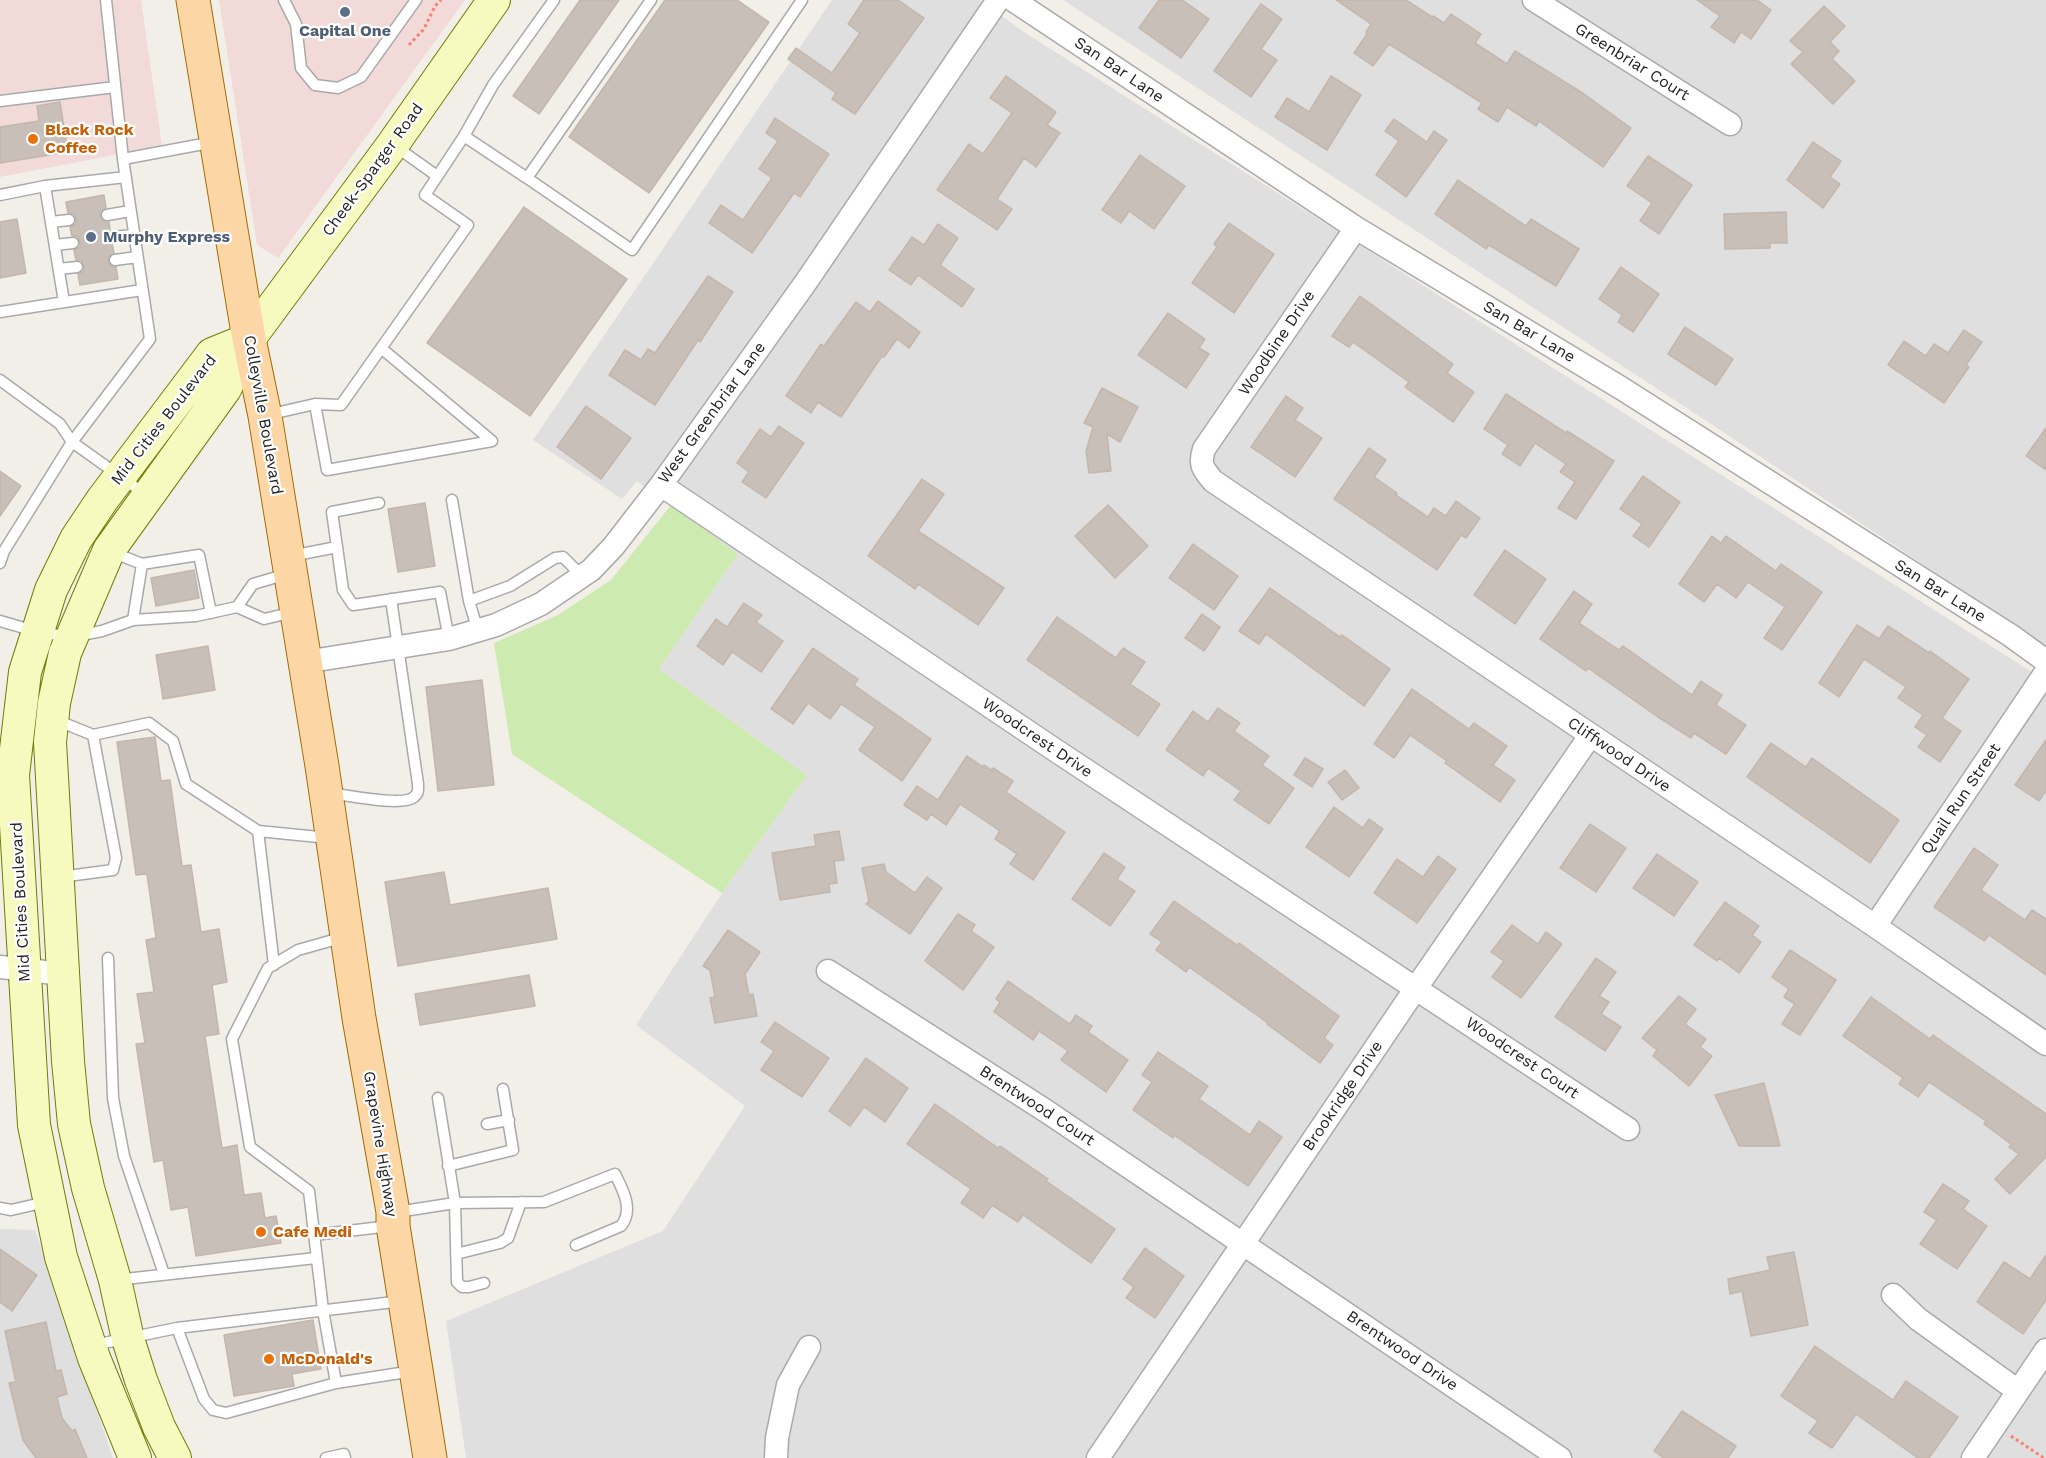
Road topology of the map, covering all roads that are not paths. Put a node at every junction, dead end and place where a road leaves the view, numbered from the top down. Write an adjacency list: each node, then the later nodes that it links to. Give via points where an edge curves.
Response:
1 (105, 0): 12 (lane)
2 (196, 0): 16 (main road, Colleyville Boulevard)
3 (284, 0): 4 (lane, via 296,24 301,68 315,85 338,88 361,77)
4 (416, 0)
5 (494, 0): 17 (main road, Cheek-Sparger Road)
6 (554, 0): 15 (lane, via 493,85)
7 (651, 0): 21 (lane)
8 (802, 0): 21 (lane, via 632,250)
9 (999, 0): 48 (street, West Greenbriar Lane, via 806,282)
10 (1013, 0): 28 (street, San Bar Lane)
11 (1534, 0): 14 (street, Greenbriar Court)
12 (115, 87): 13 (lane); 18 (lane)
13 (0, 101)
14 (1730, 124)
15 (464, 136): 19 (lane); 21 (lane)
16 (216, 142): 18 (lane); 40 (main road, Colleyville Boulevard)
17 (393, 144): 19 (lane); 40 (main road, Cheek-Sparger Road)
18 (123, 159): 20 (lane)
19 (437, 176): 41 (lane, via 424,195 468,225)
20 (126, 177): 22 (lane); 24 (lane)
21 (527, 177)
22 (45, 186): 23 (lane); 27 (lane)
23 (0, 195)
24 (130, 211): 25 (lane); 29 (lane)
25 (107, 215)
26 (69, 220): 27 (lane)
27 (51, 222): 32 (lane)
28 (1356, 228): 46 (street, Woodbine Drive, via 1204,449); 70 (street, San Bar Lane, via 1629,393)
29 (134, 235): 30 (lane); 33 (lane)
30 (111, 237)
31 (73, 243): 32 (lane)
32 (55, 245): 36 (lane)
33 (138, 257): 34 (lane); 37 (lane)
34 (115, 260)
35 (77, 267): 36 (lane)
36 (58, 269): 38 (lane)
37 (142, 290): 38 (lane); 45 (lane, via 150,339)
38 (64, 302): 39 (lane)
39 (0, 312)
40 (249, 339): 44 (main road, Colleyville Boulevard); 47 (main road, Mid Cities Boulevard, via 212,354); 49 (main road, Mid Cities Boulevard, via 225,389)
41 (381, 348): 43 (lane, via 341,405); 43 (lane, via 492,441 327,470)
42 (0, 380): 45 (lane, via 60,424)
43 (315, 404): 44 (lane)
44 (265, 416): 56 (main road, Colleyville Boulevard)
45 (72, 442): 47 (lane); 54 (lane)
46 (1201, 459): 75 (street, Cliffwood Drive, via 1203,469 1213,481)
47 (120, 476): 49 (lane); 66 (main road, Mid Cities Boulevard, via 76,539 51,590)
48 (661, 484): 57 (street, West Greenbriar Lane, via 613,547); 88 (street, Woodcrest Drive)
49 (148, 496): 53 (main road, Mid Cities Boulevard)
50 (452, 500): 59 (lane)
51 (380, 503): 52 (lane, via 332,512)
52 (337, 547): 56 (lane); 58 (lane, via 344,590 353,605)
53 (109, 550): 55 (lane); 67 (main road, Mid Cities Boulevard)
54 (0, 563)
55 (142, 564): 62 (lane, via 199,555); 63 (lane)
56 (289, 565): 60 (lane, via 253,584); 61 (main road, Colleyville Boulevard)
57 (582, 576): 59 (lane, via 563,557 555,558 510,586); 65 (street, West Greenbriar Lane, via 541,604)
58 (391, 599): 68 (lane, via 440,592); 69 (lane)
59 (469, 601): 65 (lane)
60 (237, 607): 61 (lane, via 264,619); 62 (lane)
61 (297, 612): 71 (main road, Colleyville Boulevard)
62 (211, 613): 63 (lane)
63 (133, 620): 67 (lane)
64 (0, 621): 66 (lane)
65 (478, 631): 68 (street, West Greenbriar Lane)
66 (38, 632): 67 (lane); 76 (main road, Mid Cities Boulevard, via 25,672 13,775)
67 (71, 637): 73 (main road, Mid Cities Boulevard)
68 (449, 639): 69 (street, West Greenbriar Lane)
69 (397, 646): 71 (street, West Greenbriar Lane); 77 (lane, via 418,793 413,799 399,802)
70 (2046, 661)
71 (305, 662): 77 (main road, Colleyville Boulevard)
72 (2046, 672): 81 (street, Quail Run Street)
73 (52, 719): 74 (lane); 76 (main road, Mid Cities Boulevard, via 50,742)
74 (93, 735): 78 (lane, via 149,723 173,741 186,784); 80 (lane, via 116,858 113,870)
75 (1590, 736): 81 (street, Cliffwood Drive); 88 (street, Brookridge Drive)
76 (27, 792): 80 (main road, Mid Cities Boulevard); 85 (main road, Mid Cities Boulevard)
77 (326, 793): 79 (main road, Colleyville Boulevard)
78 (258, 831): 79 (lane); 84 (lane)
79 (332, 835): 82 (main road, Grapevine Highway)
80 (57, 877): 87 (main road, Mid Cities Boulevard)
81 (1875, 926): 89 (street, Cliffwood Drive)
82 (347, 936): 84 (lane, via 298,950); 100 (main road, Grapevine Highway)
83 (108, 958): 106 (lane, via 113,1098 124,1156)
84 (274, 965): 101 (lane, via 268,968 232,1039 250,1147 309,1191)
85 (12, 969): 87 (street); 96 (main road, Mid Cities Boulevard, via 34,1125)
86 (828, 971): 102 (street, Brentwood Court)
87 (63, 974): 107 (main road, Mid Cities Boulevard, via 74,1124)
88 (1416, 988): 94 (street, Woodcrest Court); 102 (street, Brookridge Drive)
89 (2046, 1044)
90 (503, 1089): 92 (lane)
91 (438, 1098): 95 (lane, via 449,1130)
92 (509, 1120): 93 (lane); 95 (lane, via 513,1150)
93 (487, 1124)
94 (1628, 1129)
95 (448, 1166): 98 (lane)
96 (50, 1201): 99 (lane, via 11,1210); 114 (main road, Mid Cities Boulevard, via 61,1257)
97 (521, 1202): 98 (lane); 103 (lane, via 544,1202 615,1174 626,1202 625,1221); 104 (lane, via 508,1238)
98 (454, 1203): 100 (lane); 104 (lane)
99 (0, 1208)
100 (393, 1219): 101 (lane); 110 (main road, Grapevine Highway)
101 (314, 1235): 105 (lane)
102 (1244, 1243): 126 (street, Brookridge Drive); 127 (street, Brentwood Drive)
103 (576, 1245)
104 (456, 1254): 108 (lane, via 457,1282 462,1287)
105 (316, 1258): 106 (lane); 111 (lane)
106 (165, 1274): 107 (lane)
107 (115, 1280): 113 (main road, Mid Cities Boulevard)
108 (484, 1283)
109 (1893, 1295): 119 (street, via 1918,1319)
110 (405, 1300): 111 (lane); 117 (main road, Grapevine Highway)
111 (323, 1310): 112 (lane); 118 (lane)
112 (177, 1328): 113 (lane); 118 (lane, via 204,1399 213,1410 226,1413)
113 (128, 1339): 114 (lane); 121 (main road, Mid Cities Boulevard, via 159,1426)
114 (90, 1346): 120 (main road, Mid Cities Boulevard)
115 (809, 1347): 125 (street, via 788,1385)
116 (2046, 1350): 119 (street)
117 (416, 1371): 118 (lane); 124 (main road, Grapevine Highway)
118 (336, 1383)
119 (2018, 1391): 128 (street)
120 (135, 1458)
121 (175, 1458)
122 (326, 1458): 123 (lane, via 344,1454)
123 (345, 1458)
124 (430, 1458)
125 (776, 1458)
126 (1098, 1458)
127 (1560, 1458)
128 (1973, 1458)

